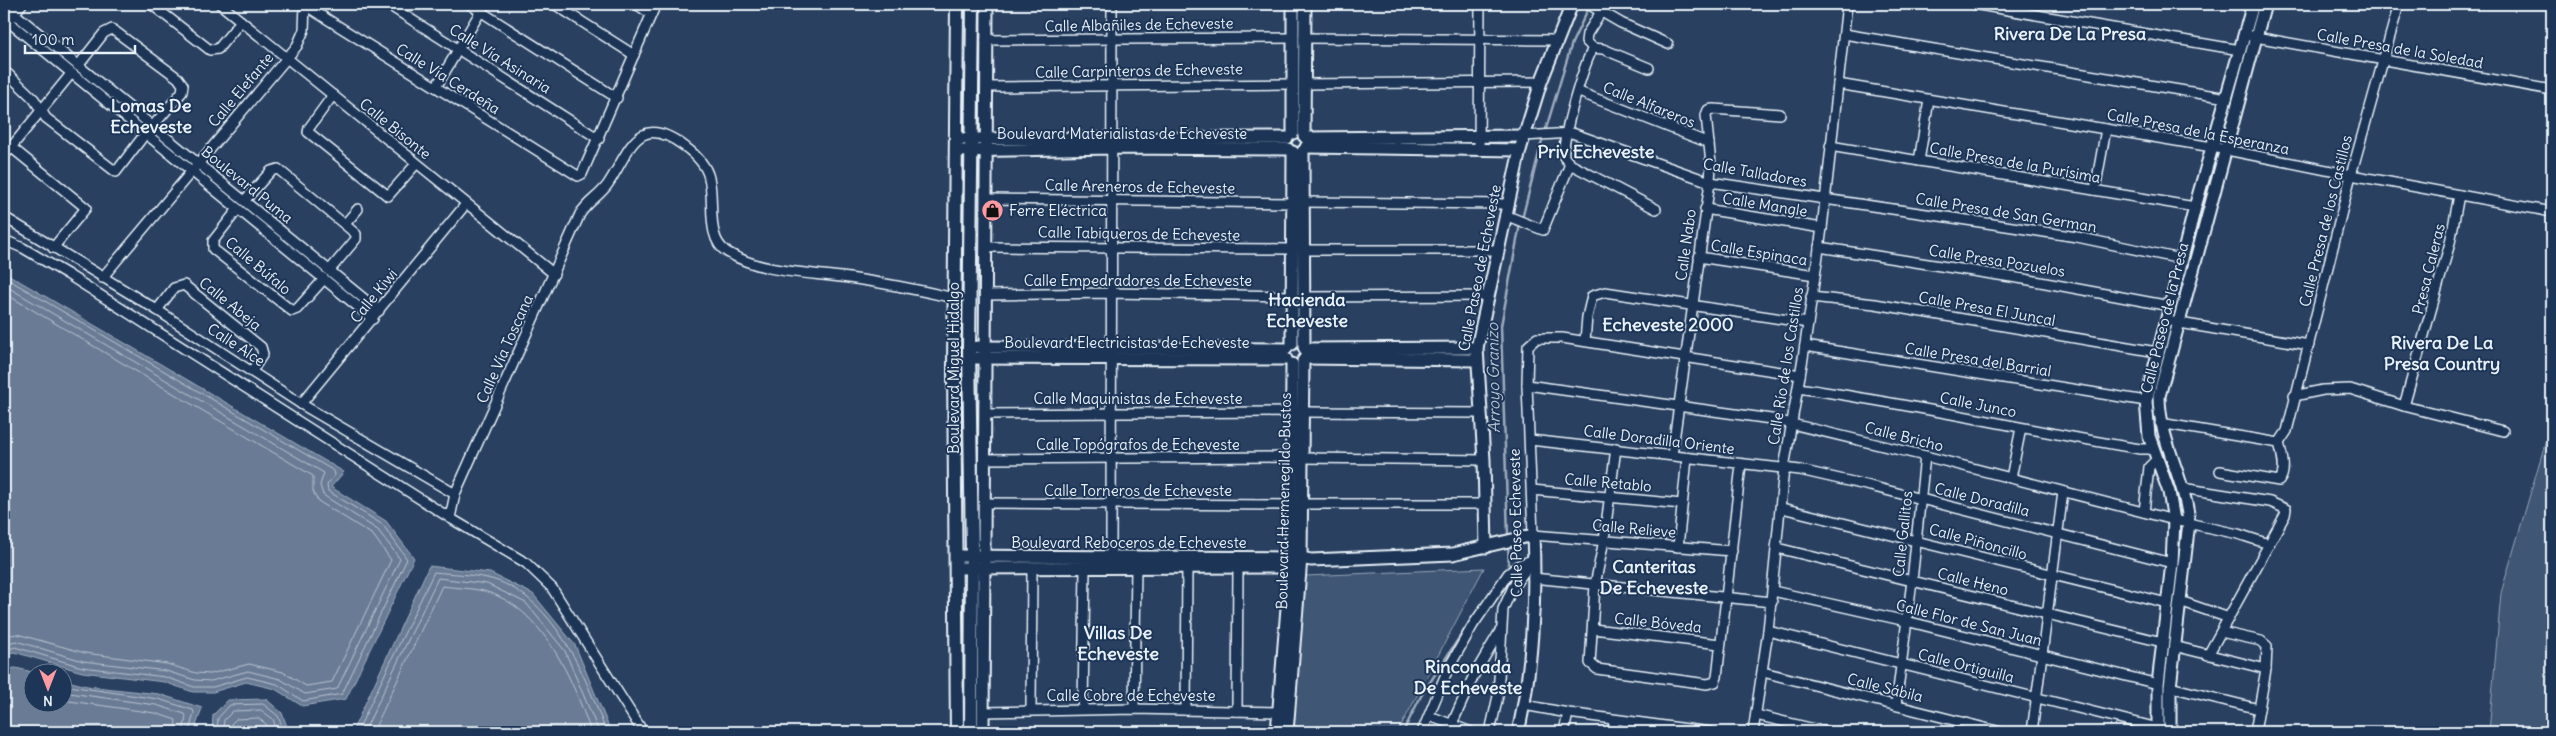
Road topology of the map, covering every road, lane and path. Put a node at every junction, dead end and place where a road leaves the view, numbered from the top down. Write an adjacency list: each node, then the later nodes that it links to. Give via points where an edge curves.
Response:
1 (22, 4): 27 (street)
2 (151, 4): 29 (street, via 210,50 218,49)
3 (220, 4): 29 (street, Calle Bisonte)
4 (305, 4): 44 (street, Calle Elefante, via 306,22 301,38); 55 (street, Calle Vía Cerdeña)
5 (387, 4): 41 (street, Calle Vía Asinaria)
6 (469, 4): 25 (street)
7 (554, 4): 43 (street)
8 (636, 4): 28 (street)
9 (656, 4): 28 (street)
10 (957, 4): 76 (main road, Boulevard Miguel Hidalgo)
11 (973, 4): 77 (main road, Boulevard Miguel Hidalgo)
12 (987, 4): 37 (street, Boulevard Miguel Hidalgo)
13 (1112, 4): 35 (street)
14 (1293, 4): 33 (street, Boulevard Hermenegildo Bustos)
15 (1304, 4): 34 (street, Boulevard Hermenegildo Bustos)
16 (1480, 4): 36 (street)
17 (1572, 4): 38 (street, Calle Paseo de Echeveste)
18 (1606, 4): 26 (street)
19 (1847, 4): 31 (street, Calle Río de los Castillos)
20 (1973, 4): 42 (street)
21 (2253, 4): 32 (street, Calle Paseo de la Presa)
22 (2264, 4): 32 (street, Calle Paseo de la Presa)
23 (2398, 4): 45 (street, Calle Presa de los Castillos)
24 (4, 5): 27 (street, Boulevard Puma)
25 (483, 7): 41 (street); 60 (street)
26 (1595, 9): 39 (street); 40 (street, via 1586,41)
27 (14, 13): 30 (street); 46 (street, Boulevard Puma)
28 (651, 14): 43 (street)
29 (242, 21): 44 (street, Calle Bisonte)
30 (5, 22): 49 (street, Boulevard Puma)
31 (1844, 34): 54 (street, Calle Río de los Castillos); 61 (street)
32 (2250, 36): 42 (street, Calle Paseo de la Presa); 45 (street, Calle Presa de la Soledad); 83 (street, Calle Paseo de la Presa)
33 (1292, 38): 35 (street, Calle Albañiles de Echeveste); 53 (street, Boulevard Hermenegildo Bustos)
34 (1304, 38): 36 (street); 53 (street, Boulevard Hermenegildo Bustos)
35 (1112, 39): 37 (street, Calle Albañiles de Echeveste); 52 (street)
36 (1481, 39): 38 (street); 51 (street)
37 (986, 40): 56 (street, Boulevard Miguel Hidalgo)
38 (1557, 40): 50 (street, Calle Paseo de Echeveste)
39 (1668, 44)
40 (1594, 48): 47 (street); 58 (street)
41 (459, 49): 55 (street); 71 (street, Calle Vía Asinaria)
42 (2240, 50): 61 (street, Calle Paseo de la Presa)
43 (634, 55): 60 (street)
44 (286, 57): 59 (street, Calle Bisonte); 87 (street, Calle Elefante)
45 (2383, 61): 57 (street, Calle Presa de la Soledad); 90 (street, Calle Presa de los Castillos)
46 (78, 66): 65 (street, Boulevard Puma); 65 (street, via 109,29 178,78 183,85 182,92)
47 (1649, 68)
48 (8, 74): 63 (street, via 34,99)
49 (70, 74): 63 (street); 68 (street, Boulevard Puma)
50 (1541, 82): 51 (street, Calle Carpinteros de Echeveste); 69 (street, Calle Paseo de Echeveste)
51 (1481, 83): 53 (street, Calle Carpinteros de Echeveste); 70 (street)
52 (1112, 84): 53 (street, Calle Carpinteros de Echeveste); 56 (street, Calle Carpinteros de Echeveste); 72 (street)
53 (1298, 84): 73 (street, Boulevard Hermenegildo Bustos)
54 (1838, 84): 62 (street, Calle Presa de la Esperanza); 78 (street, Calle Río de los Castillos)
55 (436, 87): 71 (street, Calle Vía Cerdeña, via 579,176)
56 (986, 87): 75 (street, Boulevard Miguel Hidalgo)
57 (2552, 90)
58 (1579, 92): 67 (street); 74 (street, Calle Alfareros)
59 (333, 96): 88 (street, Calle Bisonte); 88 (street, via 308,132 386,195 391,194)
60 (617, 98): 71 (street)
61 (2227, 98): 80 (street, Calle Paseo de la Presa)
62 (1929, 100): 66 (street, Calle Presa de la Esperanza); 86 (street)
63 (41, 111): 68 (street, via 116,172); 79 (street)
64 (1780, 114): 74 (street, Calle Nabo, via 1708,110)
65 (153, 126): 87 (street, Boulevard Puma)
66 (2106, 129): 80 (street, Calle Presa de la Esperanza); 92 (street)
67 (1565, 133): 69 (street, Boulevard Materialistas de Echeveste); 85 (street); 91 (street, Calle Talladores, via 1585,136)
68 (145, 134): 89 (street, Boulevard Puma)
69 (1524, 136): 70 (street, Boulevard Materialistas de Echeveste); 82 (street, Calle Paseo de Echeveste)
70 (1480, 137): 73 (street, Boulevard Materialistas de Echeveste); 81 (street)
71 (599, 139)
72 (1111, 143): 73 (street, Boulevard Materialistas de Echeveste); 75 (street, Boulevard Materialistas de Echeveste); 97 (street)
73 (1297, 143): 81 (street, Boulevard Materialistas de Echeveste); 98 (street, Boulevard Hermenegildo Bustos)
74 (1709, 143): 91 (street, Calle Nabo)
75 (986, 144): 77 (street, Boulevard Materialistas de Echeveste); 94 (street, Boulevard Miguel Hidalgo)
76 (956, 145): 77 (street, Boulevard Materialistas de Echeveste); 130 (main road, Boulevard Miguel Hidalgo)
77 (971, 145): 143 (main road, Boulevard Miguel Hidalgo)
78 (1830, 146): 86 (street, Calle Presa de la Purísima); 95 (street, Calle Río de los Castillos)
79 (11, 147): 84 (street); 115 (street, via 86,208)
80 (2212, 147): 83 (street, Calle Presa de la Esperanza); 101 (street, Calle Paseo de la Presa)
81 (1479, 150): 82 (street, Boulevard Materialistas de Echeveste)
82 (1520, 150): 100 (street, Calle Paseo de Echeveste)
83 (2226, 151): 90 (street, Calle Presa de la Esperanza); 138 (street, Calle Paseo de la Presa)
84 (4, 156)
85 (1567, 160): 104 (street); 107 (street, via 1544,229)
86 (1919, 160): 92 (street, Calle Presa de la Purísima)
87 (198, 162): 89 (street, Calle Elefante); 96 (street, Boulevard Puma)
88 (416, 164): 99 (street, Calle Bisonte)
89 (190, 170): 102 (street, Boulevard Puma); 123 (street, Calle Elefante)
90 (2351, 175): 93 (street, Calle Presa de la Esperanza); 140 (street, Calle Presa de los Castillos)
91 (1710, 182): 95 (street, Calle Talladores); 105 (street, Calle Nabo)
92 (2095, 190): 101 (street, Calle Presa de la Purísima)
93 (2459, 195): 106 (street, Calle Presa de la Esperanza); 158 (street, Presa Caleras, via 2440,281)
94 (988, 199): 97 (street, Calle Areneros de Echeveste); 112 (street, Boulevard Miguel Hidalgo)
95 (1825, 199): 110 (street, Calle Río de los Castillos); 119 (street, Calle Presa de San German, via 2077,238)
96 (244, 200): 109 (street, via 273,169 280,170); 121 (street, Boulevard Puma)
97 (1111, 200): 98 (street, Calle Areneros de Echeveste); 113 (street)
98 (1298, 203): 100 (street, Calle Areneros de Echeveste); 116 (street, Boulevard Hermenegildo Bustos)
99 (466, 204): 120 (street, Calle Bisonte); 134 (street, Calle Kiwi)
100 (1508, 204): 107 (street, Calle Paseo de Echeveste)
101 (2195, 207): 119 (street, Calle Paseo de la Presa)
102 (238, 208): 121 (street, Boulevard Puma); 121 (street, Calle Búfalo, via 213,241 213,249 289,310 297,310)
103 (358, 208): 109 (street)
104 (1656, 209)
105 (1705, 210): 110 (street, Calle Mangle); 118 (street, Calle Nabo)
106 (2552, 212)
107 (1505, 215): 117 (street, Calle Paseo de Echeveste)
108 (4, 217): 115 (street, Calle Alce)
109 (345, 224): 121 (street, via 357,236 356,240)
110 (1822, 228): 114 (street, Calle Río de los Castillos)
111 (4, 240): 195 (street, via 67,274)
112 (987, 246): 113 (street, Calle Tabiqueros de Echeveste); 125 (street, Boulevard Miguel Hidalgo)
113 (1111, 246): 116 (street, Calle Tabiqueros de Echeveste); 124 (street)
114 (1819, 247): 122 (street, Calle Río de los Castillos); 132 (street, Calle Presa Pozuelos, via 2024,278)
115 (52, 248): 123 (street, Calle Alce)
116 (1297, 249): 117 (street, Calle Tabiqueros de Echeveste); 126 (street, Boulevard Hermenegildo Bustos); 128 (street, Boulevard Hermenegildo Bustos)
117 (1498, 250): 127 (street, Calle Paseo de Echeveste)
118 (1699, 257): 122 (street, Calle Espinaca); 131 (street, Calle Nabo)
119 (2181, 259): 132 (street, Calle Paseo de la Presa)
120 (554, 274): 130 (street, Calle Vía Toscana, via 589,200 608,184 634,141 646,133 659,132 690,150 706,169 716,240 728,253 764,266 876,282); 185 (street, Calle Vía Toscana)
121 (326, 275): 134 (street, Boulevard Puma); 135 (street, Boulevard Puma)
122 (1815, 276): 129 (street, Calle Río de los Castillos)
123 (102, 278): 133 (street, Calle Alce)
124 (1111, 292): 125 (street, Calle Empedradores de Echeveste); 126 (street, Calle Empedradores de Echeveste); 146 (street)
125 (984, 295): 145 (street, Boulevard Miguel Hidalgo)
126 (1290, 296): 147 (street, Boulevard Hermenegildo Bustos)
127 (1488, 296): 128 (street); 142 (street, Calle Paseo de Echeveste)
128 (1303, 297): 147 (street, Boulevard Hermenegildo Bustos)
129 (1811, 297): 137 (street, Calle Río de los Castillos); 144 (street, Calle Presa El Juncal, via 1875,304)
130 (954, 298): 208 (main road, Boulevard Miguel Hidalgo)
131 (1692, 305): 137 (street); 139 (street, via 1597,293 1589,304); 148 (street, Calle Nabo)
132 (2170, 306): 136 (street, Calle Paseo de la Presa)
133 (157, 310): 150 (street, Calle Alce); 150 (street, Calle Abeja, via 174,288 184,285 261,347 263,354)
134 (380, 311): 135 (street, Calle Kiwi)
135 (373, 319): 156 (street, Calle Kiwi)
136 (2166, 320): 138 (street); 144 (street, Calle Paseo de la Presa)
137 (1808, 323): 141 (street, Calle Río de los Castillos)
138 (2178, 323): 140 (street); 163 (street, Calle Paseo de la Presa, via 2160,389)
139 (1585, 342): 148 (street); 152 (street, Calle Paseo Echeveste, via 1546,337 1531,341 1526,356)
140 (2309, 345): 154 (street, Calle Presa de los Castillos)
141 (1805, 346): 151 (street, Calle Río de los Castillos); 155 (street, Calle Presa del Barrial)
142 (1477, 348): 147 (street, Boulevard Electricistas de Echeveste); 149 (street, Calle Paseo de Echeveste)
143 (968, 352): 145 (street, Boulevard Electricistas de Echeveste); 209 (main road, Boulevard Miguel Hidalgo)
144 (2157, 352): 155 (street, Calle Paseo de la Presa)
145 (984, 353): 146 (street, Boulevard Electricistas de Echeveste); 162 (street, Boulevard Miguel Hidalgo)
146 (1112, 354): 147 (street, Boulevard Electricistas de Echeveste); 160 (street)
147 (1297, 354): 149 (street, Boulevard Electricistas de Echeveste); 159 (street, Boulevard Hermenegildo Bustos)
148 (1685, 356): 151 (street); 157 (street, Calle Nabo)
149 (1477, 360): 161 (street, Calle Paseo de Echeveste)
150 (252, 372): 156 (street, Calle Alce)
151 (1800, 375): 153 (street, Calle Río de los Castillos)
152 (1527, 385): 157 (street, Calle Bricho); 167 (street, Calle Paseo Echeveste)
153 (1798, 388): 164 (street, Calle Río de los Castillos); 165 (street, Calle Junco, via 1875,399)
154 (2294, 396): 158 (street, via 2344,388); 168 (street, Calle Presa de los Castillos, via 2287,431)
155 (2146, 401): 170 (street, Calle Paseo de la Presa)
156 (301, 404): 185 (street, Calle Alce)
157 (1677, 406): 164 (street, Calle Bricho); 171 (street, Calle Nabo)
158 (2404, 406): 166 (street)
159 (1296, 412): 160 (street, Calle Maquinistas de Echeveste); 161 (street, Calle Maquinistas de Echeveste); 173 (street, Boulevard Hermenegildo Bustos)
160 (1113, 413): 162 (street, Calle Maquinistas de Echeveste); 176 (street)
161 (1481, 413): 177 (street, Calle Paseo de Echeveste)
162 (984, 414): 175 (street, Boulevard Miguel Hidalgo)
163 (2160, 423): 168 (street); 182 (street, Calle Paseo de la Presa)
164 (1791, 424): 172 (street, Calle Bricho); 179 (street, Calle Río de los Castillos)
165 (2021, 428): 170 (street, Calle Junco); 181 (street)
166 (2503, 431)
167 (1530, 440): 169 (street, Calle Doradilla Oriente); 183 (street, Calle Paseo Echeveste)
168 (2279, 443): 180 (street, via 2283,461 2279,481)
169 (1616, 448): 171 (street, Calle Doradilla Oriente); 186 (street)
170 (2154, 454): 194 (street, via 2149,467); 196 (street, Calle Paseo de la Presa, via 2169,492)
171 (1672, 455): 174 (street, Calle Doradilla Oriente)
172 (1925, 456): 181 (street, Calle Bricho); 187 (street, Calle Gallitos)
173 (1297, 458): 176 (street, Calle Topógrafos de Echeveste); 177 (street, Calle Topógrafos de Echeveste); 189 (street, Boulevard Hermenegildo Bustos)
174 (1687, 458): 178 (street, Calle Doradilla Oriente); 191 (street)
175 (985, 459): 176 (street, Calle Topógrafos de Echeveste); 188 (street, Boulevard Miguel Hidalgo)
176 (1112, 459): 192 (street)
177 (1484, 460): 190 (street, Calle Paseo de Echeveste)
178 (1741, 464): 179 (street, Calle Doradilla Oriente); 206 (street)
179 (1784, 468): 187 (street, Calle Doradilla); 193 (street, Calle Río de los Castillos)
180 (2220, 471)
181 (2011, 478): 184 (street, Calle Bricho)
182 (2182, 488): 197 (street, Calle Paseo de la Presa); 202 (street, via 2283,506 2285,515)
183 (1532, 490): 186 (street, Calle Retablo); 199 (street, Calle Paseo Echeveste)
184 (2063, 492): 194 (street, Calle Bricho); 198 (street)
185 (455, 494): 195 (street, Calle Vía Toscana)
186 (1610, 497): 191 (street, Calle Retablo); 200 (street)
187 (1921, 499): 198 (street, Calle Doradilla); 201 (street, Calle Gallitos)
188 (985, 504): 192 (street, Calle Torneros de Echeveste); 209 (street, Boulevard Miguel Hidalgo)
189 (1297, 504): 190 (street, Calle Torneros de Echeveste); 192 (street, Calle Torneros de Echeveste); 210 (street, Boulevard Hermenegildo Bustos)
190 (1484, 504): 203 (street, Calle Paseo de Echeveste)
191 (1682, 504): 204 (street)
192 (1112, 505): 211 (street)
193 (1782, 508): 201 (street, Calle Piñoncillo); 205 (street, Calle Río de los Castillos)
194 (2144, 512): 196 (street, Calle Bricho)
195 (450, 518): 264 (street, via 526,563 552,588)
196 (2174, 520): 197 (street, Calle Bricho); 212 (street, Calle Paseo de la Presa)
197 (2189, 522): 202 (street, Calle Bricho); 224 (street, Calle Paseo de la Presa)
198 (2057, 533): 212 (street, Calle Doradilla); 218 (street)
199 (1528, 536): 200 (street, Calle Relieve); 203 (street); 207 (street, Calle Paseo Echeveste)
200 (1604, 540): 204 (street, Calle Relieve); 221 (street)
201 (1916, 540): 218 (street, Calle Piñoncillo); 220 (street, Calle Gallitos)
202 (2269, 544): 228 (street)
203 (1486, 547): 210 (street, via 1433,556)
204 (1678, 547): 206 (street, Calle Relieve)
205 (1777, 548): 220 (street, Calle Heno); 222 (street, Calle Río de los Castillos)
206 (1732, 552): 223 (street)
207 (1533, 559): 219 (street, Calle Paseo Echeveste); 231 (street, via 1505,602); 270 (street, via 1518,565 1508,574 1473,624 1448,669)
208 (957, 562): 209 (street, Boulevard Reboceros de Echeveste); 265 (main road, Boulevard Miguel Hidalgo)
209 (979, 562): 211 (street, Boulevard Reboceros de Echeveste); 213 (street, Boulevard Reboceros de Echeveste); 255 (street, Boulevard Miguel Hidalgo); 266 (main road, Boulevard Miguel Hidalgo)
210 (1299, 562): 211 (street, Boulevard Reboceros de Echeveste); 217 (street, Boulevard Reboceros de Echeveste); 256 (street, Boulevard Hermenegildo Bustos); 269 (street, Boulevard Hermenegildo Bustos)
211 (1111, 563): 214 (street, Boulevard Reboceros de Echeveste); 215 (street, Boulevard Reboceros de Echeveste)
212 (2172, 563): 226 (street, Calle Paseo de la Presa)
213 (1032, 567): 214 (street, Boulevard Reboceros de Echeveste); 252 (street)
214 (1085, 567): 249 (street)
215 (1136, 567): 216 (street, Boulevard Reboceros de Echeveste); 250 (street)
216 (1187, 568): 217 (street, Boulevard Reboceros de Echeveste); 253 (street)
217 (1238, 568): 254 (street)
218 (2052, 576): 226 (street, Calle Piñoncillo); 227 (street)
219 (1533, 578): 221 (street); 247 (street, Calle Paseo Echeveste)
220 (1912, 581): 227 (street, Calle Heno); 229 (street, Calle Gallitos)
221 (1595, 585): 223 (street); 230 (street)
222 (1773, 591): 225 (street, Calle Río de los Castillos); 229 (street, Calle Flor de San Juan)
223 (1726, 597): 225 (street); 235 (street)
224 (2180, 601): 228 (street); 236 (street, Calle Paseo de la Presa)
225 (1772, 602): 232 (street, Calle Río de los Castillos)
226 (2167, 603): 234 (street, Calle Paseo de la Presa)
227 (2047, 615): 234 (street, Calle Heno); 240 (street)
228 (2229, 618): 233 (street)
229 (1906, 621): 240 (street, Calle Flor de San Juan); 241 (street, Calle Gallitos)
230 (1593, 629): 235 (street, Calle Bóveda); 235 (street, via 1592,667 1707,684 1715,682 1717,677)
231 (1501, 630): 237 (street); 239 (street)
232 (1768, 631): 241 (street, Calle Ortiguilla); 243 (street, Calle Río de los Castillos)
233 (2221, 632): 238 (street); 242 (street, via 2265,643 2268,651)
234 (2162, 642): 244 (street, Calle Paseo de la Presa)
235 (1720, 644)
236 (2174, 646): 238 (street); 245 (street, Calle Paseo de la Presa)
237 (1488, 652): 239 (street); 261 (street)
238 (2208, 655): 242 (street)
239 (1500, 656): 272 (street, via 1498,696)
240 (2042, 656): 244 (street, Calle Flor de San Juan); 246 (street)
241 (1900, 664): 246 (street, Calle Ortiguilla); 248 (street, Calle Gallitos)
242 (2266, 668): 251 (street)
243 (1763, 672): 248 (street, Calle Sábila); 258 (street, Calle Río de los Castillos)
244 (2158, 684): 263 (street, Calle Paseo de la Presa)
245 (2170, 687): 251 (street); 263 (street, Calle Paseo de la Presa)
246 (2038, 698): 263 (street, Calle Ortiguilla); 281 (street)
247 (1524, 705): 257 (street); 273 (street, Calle Paseo Echeveste)
248 (1896, 705): 280 (street, Calle Sábila)
249 (1083, 709): 250 (street, Calle Cobre de Echeveste); 252 (street, Calle Cobre de Echeveste)
250 (1134, 709): 253 (street, Calle Cobre de Echeveste)
251 (2259, 709): 282 (street)
252 (1031, 710): 255 (street, Calle Cobre de Echeveste)
253 (1186, 710): 254 (street, Calle Cobre de Echeveste)
254 (1237, 711): 256 (street, Calle Cobre de Echeveste)
255 (984, 712): 267 (street, Boulevard Miguel Hidalgo)
256 (1279, 712): 268 (street, Boulevard Hermenegildo Bustos)
257 (1568, 713): 260 (street); 274 (street)
258 (1756, 715): 278 (street, Calle Río de los Castillos); 279 (street)
259 (1435, 718): 261 (street)
260 (1615, 720): 262 (street); 275 (street)
261 (1452, 724): 271 (street)
262 (1660, 729): 276 (street)
263 (2166, 731)
264 (643, 732)
265 (958, 732)
266 (971, 732)
267 (984, 732)
268 (1277, 732)
269 (1288, 732)
270 (1422, 732)
271 (1471, 732)
272 (1490, 732)
273 (1518, 732)
274 (1564, 732)
275 (1612, 732)
276 (1706, 732): 277 (street)
277 (1710, 732)
278 (1753, 732)
279 (1827, 732)
280 (2001, 732)
281 (2032, 732)
282 (2255, 732)

